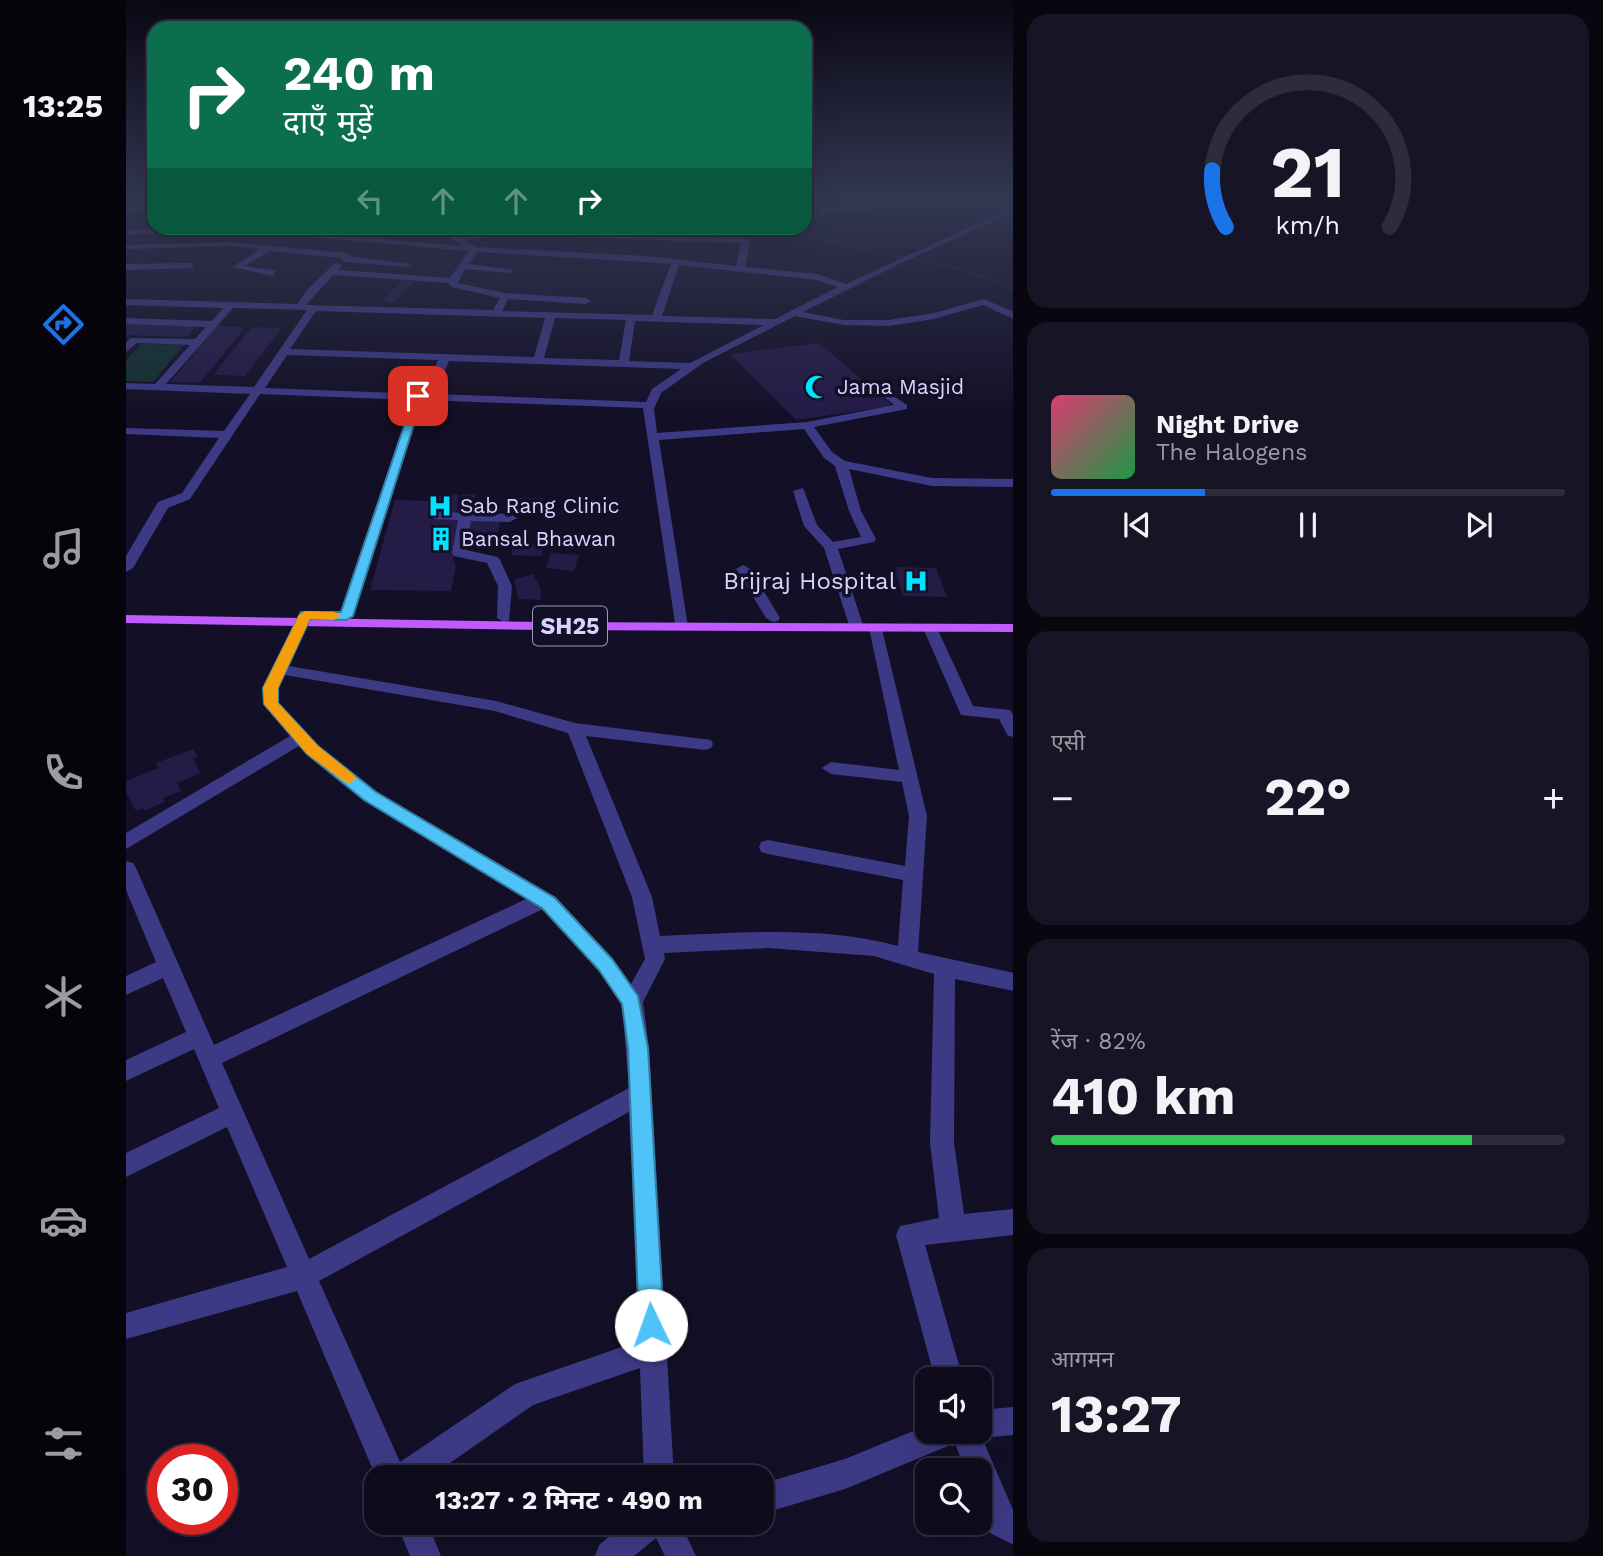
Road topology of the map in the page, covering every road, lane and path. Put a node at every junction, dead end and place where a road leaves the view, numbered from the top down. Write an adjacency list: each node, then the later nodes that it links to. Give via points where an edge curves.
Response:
1 (259, 271): 7 (street)
2 (460, 271): 8 (street)
3 (673, 271): 21 (street)
4 (756, 271): 9 (street, via 817,277)
5 (879, 271): 9 (street)
6 (330, 272): 8 (street); 14 (street)
7 (274, 273)
8 (453, 281): 10 (street, via 464,289)
9 (846, 287): 17 (street)
10 (505, 296): 11 (street); 16 (street)
11 (586, 300)
12 (126, 302): 13 (street)
13 (230, 305): 14 (street); 24 (street)
14 (300, 307): 15 (street)
15 (314, 307): 16 (street); 27 (street)
16 (496, 313): 18 (street)
17 (793, 313): 19 (street, via 834,324 866,325 928,319 984,302); 23 (street)
18 (551, 315): 20 (street); 29 (street)
19 (1013, 316)
20 (631, 317): 21 (street); 30 (street)
21 (656, 318): 23 (street)
22 (126, 321): 24 (street)
23 (775, 322): 31 (street)
24 (214, 324): 25 (street)
25 (198, 342): 26 (street, via 134,340); 33 (street)
26 (126, 349)
27 (284, 352): 28 (street); 34 (street)
28 (444, 357): 29 (street); 36 (street)
29 (538, 360): 30 (street)
30 (624, 363): 31 (street)
31 (693, 366): 37 (street, via 656,391)
32 (126, 386): 33 (street)
33 (158, 387): 34 (street)
34 (258, 390): 36 (street); 40 (street)
35 (887, 395): 38 (street, via 903,407)
36 (423, 397): 37 (street); 52 (street)
37 (650, 405): 41 (street)
38 (807, 425): 41 (street); 42 (street, via 828,456)
39 (126, 431): 40 (street)
40 (228, 435): 49 (street, via 186,496 163,505)
41 (652, 437): 59 (street)
42 (841, 464): 43 (street, via 932,482); 48 (street, via 869,539)
43 (1013, 483)
44 (799, 491): 48 (street, via 811,526)
45 (439, 516): 46 (street)
46 (465, 517): 47 (street); 54 (street, via 459,553 494,559 505,586)
47 (510, 518)
48 (830, 547): 58 (street)
49 (126, 568)
50 (743, 569): 55 (street)
51 (126, 612): 53 (main road, SH25)
52 (346, 616): 53 (main road, SH25); 54 (main road, SH25)
53 (303, 618): 57 (main road, SH25); 59 (main road, SH25); 63 (street)
54 (504, 618): 59 (main road, SH25)
55 (773, 618): 58 (main road, SH25); 59 (main road, SH25)
56 (1013, 618): 58 (main road, SH25)
57 (126, 619)
58 (855, 622): 59 (main road, SH25); 60 (main road, SH25)
59 (681, 623)
60 (876, 628): 61 (main road, SH25); 69 (street)
61 (930, 628): 62 (main road, SH25); 65 (street, via 967,711 1004,714)
62 (1013, 628)
63 (280, 669): 64 (street, via 496,706); 66 (street, via 271,688 271,704)
64 (575, 729): 67 (street); 75 (street, via 642,897)
65 (1013, 732)
66 (301, 737): 70 (street); 74 (street, via 370,796)
67 (705, 744)
68 (831, 768): 69 (street)
69 (909, 777): 73 (street, via 918,816)
70 (126, 842)
71 (768, 847): 73 (street)
72 (126, 868): 77 (street)
73 (914, 876): 76 (street)
74 (543, 900): 81 (street, via 606,965); 82 (street)
75 (652, 945): 76 (street, via 768,940 874,948); 81 (street, via 655,959)
76 (907, 958): 78 (street)
77 (169, 966): 80 (street); 82 (street)
78 (945, 968): 79 (street); 88 (street, via 942,1143)
79 (1013, 977)
80 (126, 986)
81 (632, 1002): 84 (street)
82 (204, 1047): 83 (street); 85 (street)
83 (126, 1071)
84 (640, 1094): 89 (street); 91 (street)
85 (232, 1112): 86 (street); 89 (street)
86 (126, 1165)
87 (1013, 1222): 88 (street)
88 (953, 1228): 92 (street, via 909,1235)
89 (303, 1276): 90 (street); 97 (street)
90 (126, 1326)
91 (653, 1350): 98 (street, via 525,1394); 99 (street)
92 (947, 1367)
93 (1013, 1421): 94 (street)
94 (992, 1422)
95 (917, 1444): 100 (street, via 845,1474)
96 (970, 1444): 101 (street, via 1001,1522)
97 (386, 1465)
98 (421, 1465)
99 (658, 1465)
100 (774, 1495)
101 (1013, 1530)
102 (417, 1535): 105 (street)
103 (636, 1535): 106 (street)
104 (670, 1535): 107 (street)
105 (426, 1556)
106 (610, 1556)
107 (681, 1556)

